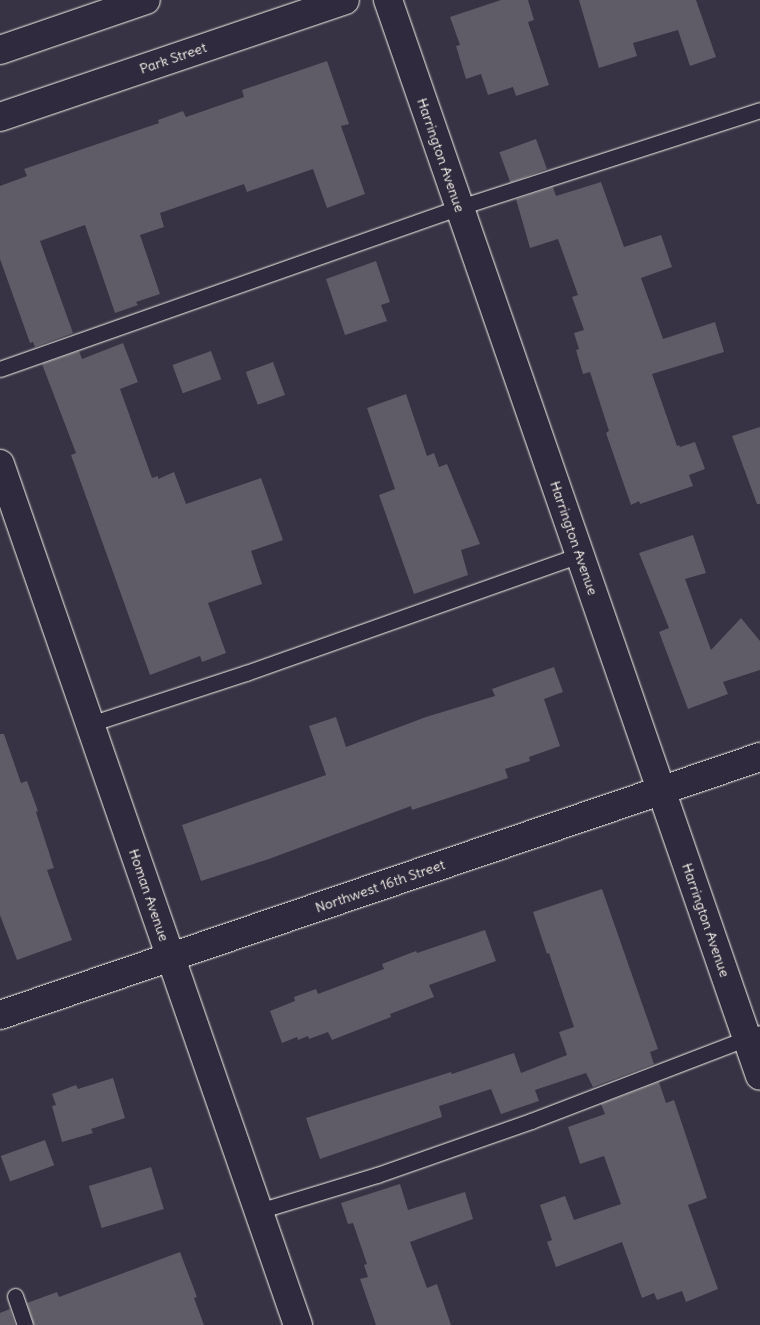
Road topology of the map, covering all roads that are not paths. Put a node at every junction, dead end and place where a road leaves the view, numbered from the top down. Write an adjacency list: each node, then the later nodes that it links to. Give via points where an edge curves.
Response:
1 (146, 0): 4 (street)
2 (346, 0): 6 (street, Park Street)
3 (388, 0): 7 (street, Harrington Avenue)
4 (0, 50)
5 (760, 110): 7 (lane)
6 (0, 117)
7 (460, 208): 8 (lane); 10 (street, Harrington Avenue)
8 (0, 369)
9 (0, 464): 11 (street, Homan Avenue)
10 (580, 555): 11 (lane, via 246,673); 13 (street, Harrington Avenue)
11 (90, 724): 14 (street, Homan Avenue)
12 (760, 757): 13 (street, Northwest 16th Street)
13 (661, 790): 14 (street, Northwest 16th Street); 16 (street, Harrington Avenue)
14 (171, 957): 15 (street, Northwest 16th Street); 18 (street, Homan Avenue)
15 (0, 1015)
16 (753, 1035): 17 (street, Harrington Avenue); 18 (lane, via 531,1121 376,1175)
17 (760, 1076)
18 (259, 1211): 21 (street, Homan Avenue)
19 (15, 1296): 20 (lane)
20 (25, 1325)
21 (298, 1325)

